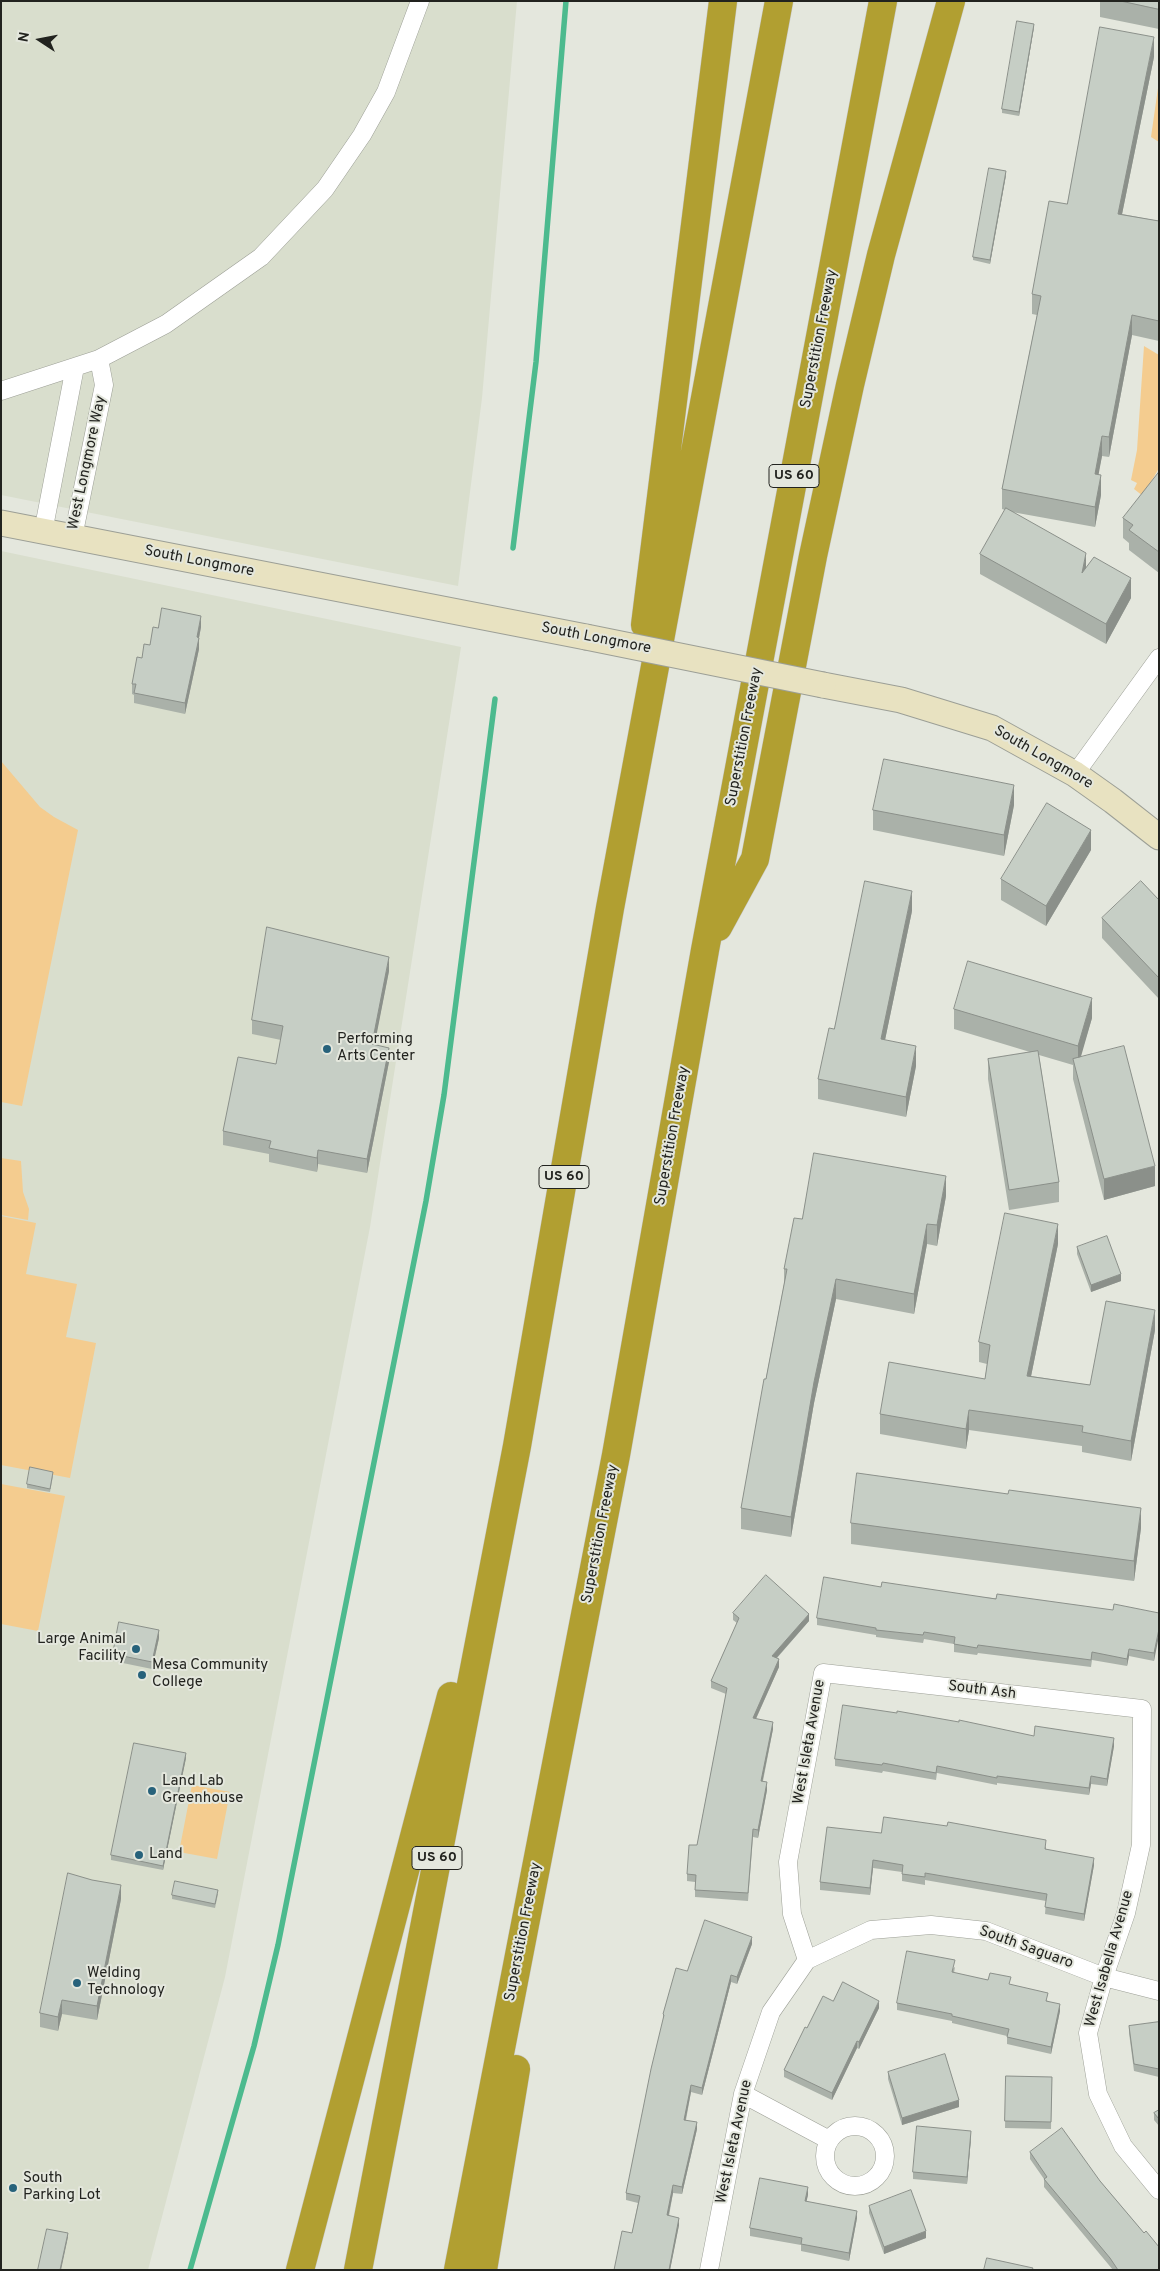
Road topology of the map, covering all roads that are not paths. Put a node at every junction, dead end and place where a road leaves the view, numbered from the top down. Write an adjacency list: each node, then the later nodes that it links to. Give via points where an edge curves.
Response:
1 (420, 1): 6 (street, via 386,92 326,188 261,257 166,324)
2 (723, 1): 15 (highway)
3 (779, 1): 15 (highway, US 60)
4 (883, 1): 16 (highway, Superstition Freeway / US 60)
5 (950, 1): 16 (highway, via 850,386 754,859)
6 (99, 359): 7 (street); 11 (street, West Longmore Way, via 104,385)
7 (75, 367): 8 (street); 10 (street, West Longmore Way)
8 (1, 391)
9 (1, 523): 10 (street, South Longmore)
10 (43, 532): 11 (street, South Longmore)
11 (73, 537): 13 (street, South Longmore, bridge, via 901,700 992,728)
12 (1159, 658): 13 (street)
13 (1075, 774): 14 (street, South Longmore)
14 (1159, 838)
15 (610, 908): 17 (highway, US 60)
16 (705, 950): 18 (highway, Superstition Freeway / US 60)
17 (517, 1446): 27 (highway); 28 (highway, US 60)
18 (616, 1456): 29 (highway, Superstition Freeway / US 60); 30 (highway)
19 (823, 1673): 20 (street, South Ash); 21 (street, West Isleta Avenue, via 788,1862 792,1914)
20 (1142, 1709): 22 (street, West Isabella Avenue, via 1141,1845 1126,1913)
21 (807, 1960): 22 (street, South Saguaro, via 871,1930 931,1925 986,1931); 24 (street, West Isleta Avenue, via 771,2012)
22 (1104, 1977): 23 (street, South Saguaro); 26 (street, West Isabella Avenue, via 1088,2033 1098,2094 1123,2146)
23 (1159, 1991)
24 (743, 2094): 25 (street); 31 (street, West Isleta Avenue)
25 (829, 2140)
26 (1159, 2190)
27 (300, 2270)
28 (358, 2270)
29 (458, 2270)
30 (483, 2270)
31 (709, 2270)

